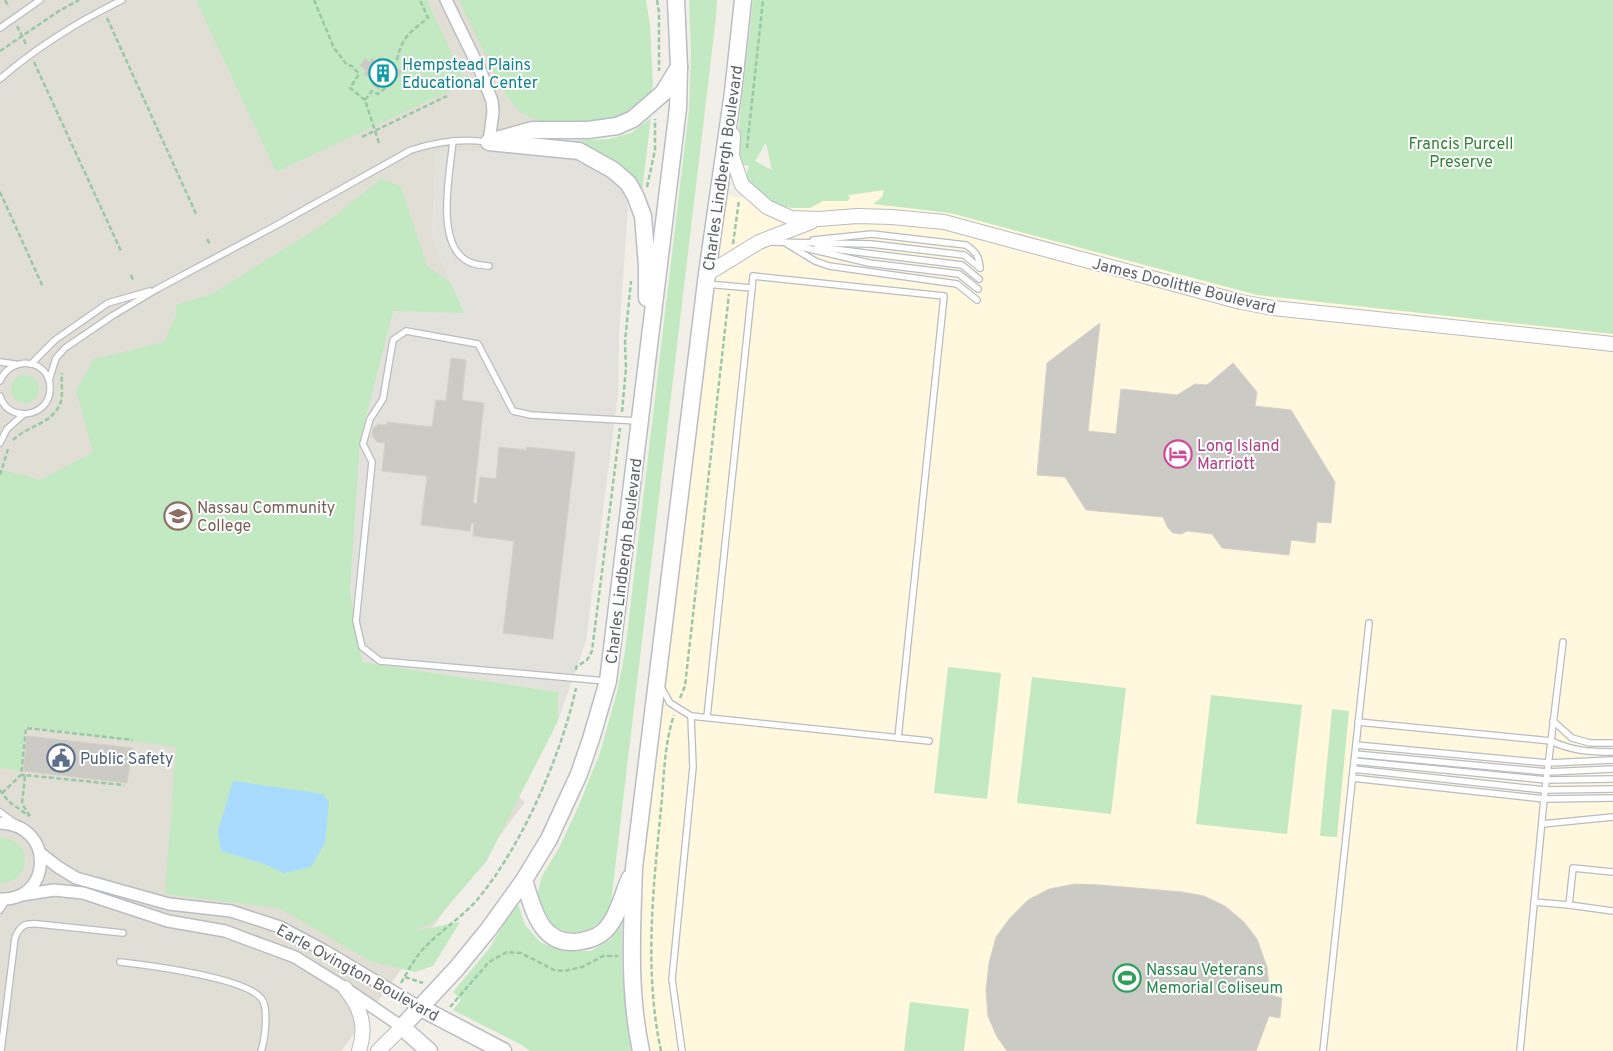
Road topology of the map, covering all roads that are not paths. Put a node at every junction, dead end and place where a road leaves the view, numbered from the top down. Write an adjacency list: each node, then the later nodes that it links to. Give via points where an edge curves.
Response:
1 (40, 0): 6 (lane)
2 (122, 0): 8 (lane, via 47,42)
3 (446, 0): 11 (street, via 481,72)
4 (676, 0): 7 (main road, Charles Lindbergh Boulevard)
5 (742, 0): 9 (main road, Charles Lindbergh Boulevard)
6 (0, 28)
7 (679, 67): 11 (main road, via 658,99 633,119 617,126 588,130 533,130); 23 (main road, Charles Lindbergh Boulevard, via 678,117)
8 (0, 79)
9 (733, 92): 12 (street, James Doolittle Boulevard, via 732,156 742,186 780,214 791,218); 16 (main road, Charles Lindbergh Boulevard)
10 (453, 141): 11 (lane); 15 (lane, via 446,218 450,242 466,261); 19 (lane, via 411,150)
11 (489, 142): 23 (main road, via 579,151 613,170 628,183 642,216)
12 (819, 219): 13 (street, James Doolittle Boulevard); 22 (street, James Doolittle Boulevard, via 858,216 944,222 1273,308)
13 (759, 242): 14 (lane); 16 (street, James Doolittle Boulevard)
14 (786, 243): 14 (lane, via 872,234 966,245 979,257 980,268 964,256 871,244); 17 (lane, via 962,265); 20 (lane, via 869,262 959,274); 21 (lane, via 829,266 957,284)
15 (490, 266)
16 (706, 279): 18 (lane); 36 (main road, Charles Lindbergh Boulevard)
17 (979, 279)
18 (752, 288): 38 (lane); 41 (lane, via 753,276 944,296)
19 (157, 289): 26 (lane, via 108,303 55,340); 27 (lane, via 65,348 56,358)
20 (978, 290)
21 (977, 300)
22 (1613, 344)
23 (649, 348): 31 (main road, Charles Lindbergh Boulevard)
24 (0, 362): 25 (lane)
25 (15, 364): 26 (lane); 28 (lane)
26 (32, 364): 27 (lane, via 39,367)
27 (49, 380): 30 (lane, via 49,397 45,404 30,414)
28 (0, 381)
29 (0, 396): 30 (lane, via 6,407)
30 (24, 414): 32 (lane, via 7,429)
31 (640, 421): 35 (main road, Charles Lindbergh Boulevard); 35 (lane, via 531,415 513,411 478,344 406,331 393,340 383,399 370,419 364,444 372,462 356,621 362,647 380,661)
32 (0, 443)
33 (1369, 623): 40 (lane)
34 (1563, 642): 39 (lane)
35 (608, 681): 69 (main road, Charles Lindbergh Boulevard, via 579,774 549,839)
36 (657, 681): 37 (lane, via 670,703); 67 (main road, Charles Lindbergh Boulevard)
37 (691, 716): 38 (lane); 90 (lane, via 693,767 672,979)
38 (707, 717): 41 (lane)
39 (1553, 721): 43 (lane); 44 (lane, via 1572,738)
40 (1358, 722): 43 (lane); 45 (lane)
41 (898, 738): 42 (lane)
42 (929, 741)
43 (1551, 741): 46 (lane, via 1586,752); 50 (lane)
44 (1613, 744)
45 (1356, 745): 47 (lane); 50 (lane)
46 (1613, 752)
47 (1355, 754): 49 (lane); 53 (lane)
48 (1613, 760): 50 (lane)
49 (1354, 761): 51 (lane); 56 (lane)
50 (1548, 763): 53 (lane)
51 (1353, 769): 54 (lane); 58 (lane)
52 (1613, 769): 53 (lane)
53 (1547, 772): 56 (lane)
54 (1352, 778): 60 (lane); 91 (lane)
55 (1613, 778): 56 (lane)
56 (1546, 780): 58 (lane)
57 (1613, 788): 58 (lane)
58 (1545, 790): 60 (lane)
59 (1613, 798): 60 (lane)
60 (1544, 799): 64 (lane)
61 (0, 812): 65 (lane)
62 (1613, 817): 64 (lane)
63 (0, 823): 65 (street)
64 (1542, 824): 73 (lane)
65 (23, 828): 66 (street, via 37,843)
66 (40, 853): 70 (street, via 38,877); 71 (street, Earle Ovington Boulevard, via 76,878)
67 (634, 868): 69 (main road, via 608,928 594,938 577,942 564,941 542,928 534,914); 89 (main road, Charles Lindbergh Boulevard, via 631,959)
68 (1613, 872): 74 (lane, via 1573,868)
69 (524, 880): 81 (main road, Charles Lindbergh Boulevard, via 488,930)
70 (22, 895): 72 (street, Earle Ovington Boulevard); 77 (street, Earle Ovington Boulevard, via 54,890 83,893)
71 (143, 897): 77 (lane); 81 (street, Earle Ovington Boulevard, via 170,904 231,911 280,927)
72 (3, 899): 75 (lane)
73 (1534, 902): 74 (lane); 92 (lane)
74 (1569, 905): 76 (lane)
75 (0, 910)
76 (1613, 910)
77 (141, 912): 80 (street, Earle Ovington Boulevard, via 168,921 225,930 295,957)
78 (124, 933): 83 (lane, via 26,923 19,928 15,938)
79 (120, 962): 84 (lane, via 175,969 256,993 264,1002 266,1027)
80 (345, 988): 82 (street, Earle Ovington Boulevard); 85 (street, via 361,1012 363,1029)
81 (420, 1008): 82 (main road, Charles Lindbergh Boulevard); 88 (main road, Earle Ovington Boulevard)
82 (402, 1027): 86 (street, Charles Lindbergh Boulevard); 87 (main road, Earle Ovington Boulevard)
83 (1, 1051)
84 (261, 1051)
85 (359, 1051)
86 (378, 1051)
87 (429, 1051)
88 (503, 1051)
89 (641, 1051)
90 (682, 1051)
91 (1323, 1051)
92 (1520, 1051)

